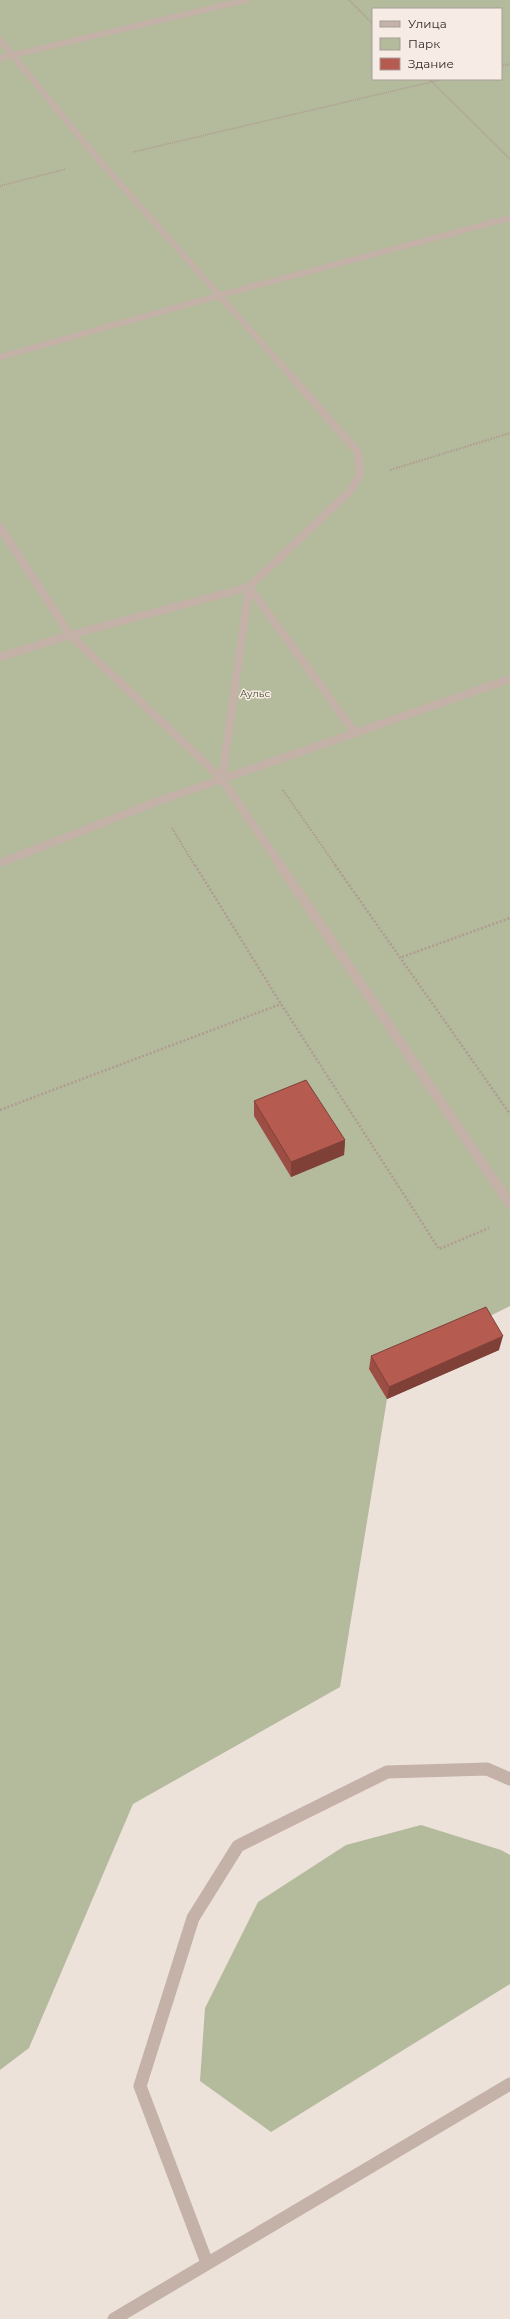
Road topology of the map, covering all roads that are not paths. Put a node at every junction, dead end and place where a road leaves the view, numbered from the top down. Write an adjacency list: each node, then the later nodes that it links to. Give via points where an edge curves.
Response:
1 (246, 0): 3 (street)
2 (0, 40): 3 (street)
3 (13, 55): 4 (street); 6 (street, via 99,160)
4 (0, 58)
5 (510, 218): 6 (street)
6 (221, 295): 7 (street); 9 (street, via 358,452 360,475 349,492)
7 (0, 357)
8 (0, 527): 10 (street)
9 (249, 587): 10 (street); 13 (street); 14 (street)
10 (70, 635): 11 (street); 14 (street)
11 (0, 657)
12 (510, 679): 13 (street)
13 (355, 733): 14 (street)
14 (222, 779): 15 (street); 16 (street)
15 (0, 863)
16 (510, 1204)
17 (510, 1779): 19 (street, via 486,1769 387,1772 238,1846 193,1918 140,2086)
18 (510, 2084): 19 (street)
19 (207, 2263): 20 (street)
20 (114, 2319)

